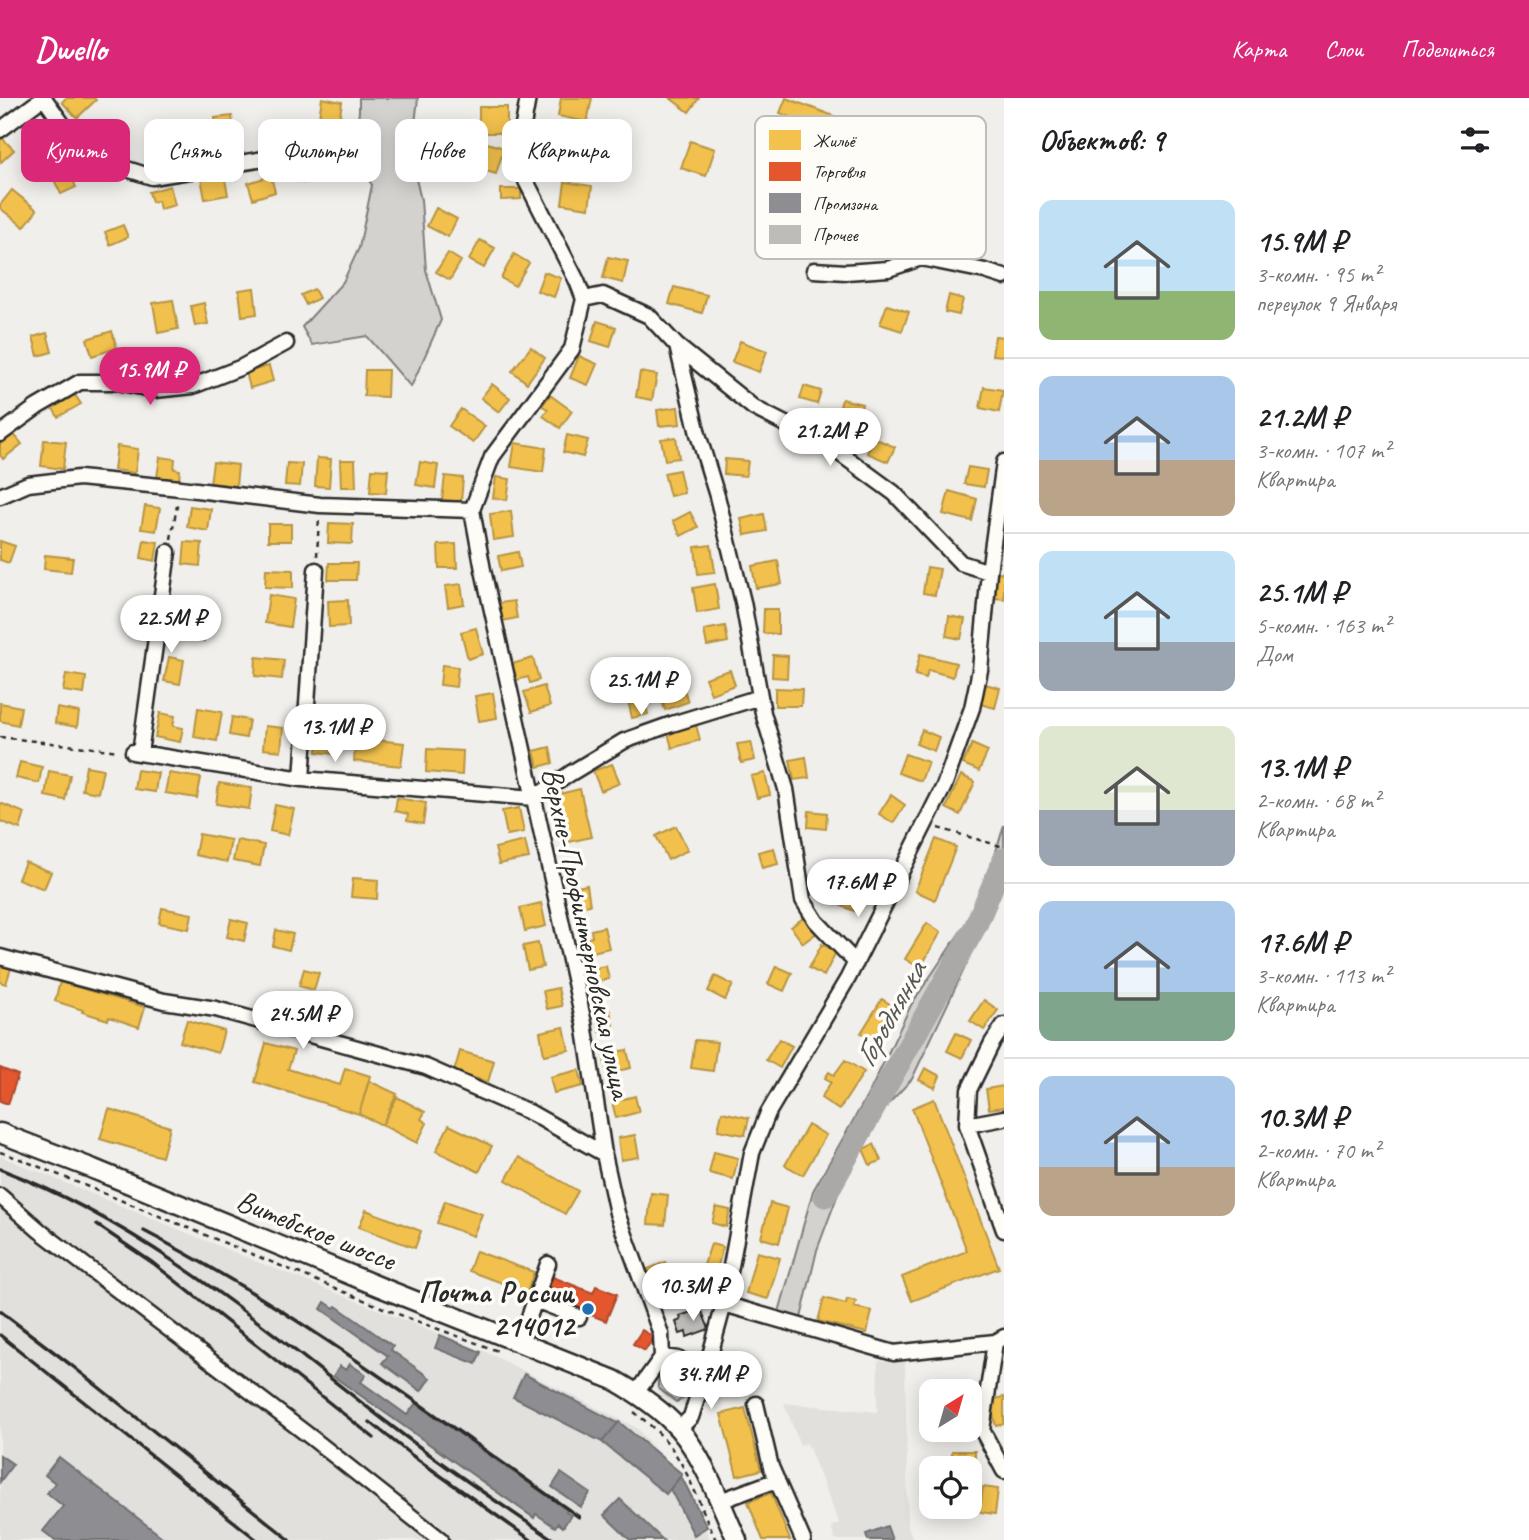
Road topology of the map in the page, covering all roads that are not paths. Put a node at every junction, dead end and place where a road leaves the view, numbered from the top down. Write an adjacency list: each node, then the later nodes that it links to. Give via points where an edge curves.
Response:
1 (43, 98): 3 (street); 4 (street, via 76,142 105,162 152,177)
2 (528, 98): 9 (street, via 522,131 526,181)
3 (0, 130)
4 (258, 160)
5 (918, 259): 7 (street, via 888,269)
6 (926, 259): 8 (street)
7 (814, 270)
8 (1004, 277)
9 (584, 299): 11 (street, via 603,295 649,316); 15 (street, via 572,349 492,457)
10 (286, 343): 12 (street, via 242,368 193,386 155,390 118,382 79,382)
11 (677, 346): 18 (street, via 754,408 835,449 894,494 961,563); 19 (street, via 743,602)
12 (0, 434)
13 (1004, 462): 18 (street)
14 (0, 496): 15 (street, via 28,484 79,478 320,505)
15 (472, 510): 21 (street, Верхне-Профинтерновская улица)
16 (168, 552): 20 (street, via 136,753)
17 (316, 570): 20 (street)
18 (989, 572): 23 (street, via 972,708 944,786)
19 (760, 697): 21 (street, via 624,741); 23 (street, via 786,789 803,900 816,921)
20 (302, 779): 21 (street)
21 (534, 798): 28 (street, Верхне-Профинтерновская улица, via 584,1023)
22 (0, 957): 28 (street, via 164,1001 216,1009 426,1067 531,1113)
23 (856, 963): 33 (street, via 768,1113 752,1153)
24 (1004, 1025): 26 (street, via 969,1090)
25 (1004, 1118): 26 (street)
26 (967, 1125): 30 (street)
27 (0, 1133): 36 (main road, Витебское шоссе)
28 (604, 1154): 37 (street, Верхне-Профинтерновская улица, via 617,1213 661,1334)
29 (0, 1196): 45 (street)
30 (1004, 1230)
31 (548, 1264): 32 (street)
32 (536, 1300): 34 (street); 36 (street)
33 (724, 1304): 35 (street, via 894,1353); 38 (street)
34 (579, 1317)
35 (999, 1340): 42 (street, via 982,1430)
36 (520, 1342): 39 (main road, Витебское шоссе, via 614,1380)
37 (662, 1357): 38 (street); 39 (street)
38 (706, 1370): 41 (street, via 691,1418)
39 (633, 1400): 41 (main road, Витебское шоссе)
40 (756, 1404): 43 (street)
41 (679, 1429): 44 (main road, Витебское шоссе)
42 (1004, 1471)
43 (777, 1480): 44 (street); 47 (street)
44 (720, 1501): 46 (main road, Витебское шоссе)
45 (441, 1540)
46 (737, 1540)
47 (803, 1540)

